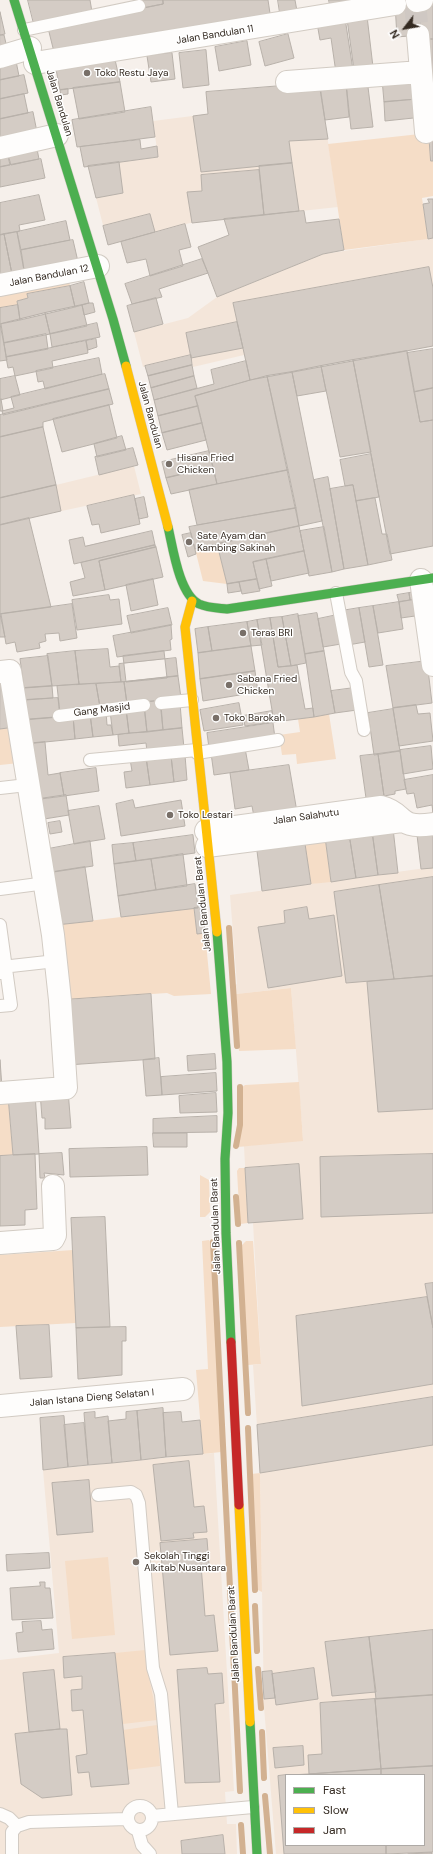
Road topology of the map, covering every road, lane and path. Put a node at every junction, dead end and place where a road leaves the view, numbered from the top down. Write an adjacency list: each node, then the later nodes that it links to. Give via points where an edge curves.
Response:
1 (14, 0): 5 (street, Jalan Bandulan)
2 (395, 4): 5 (street, Jalan Bandulan 11)
3 (139, 6): 5 (lane)
4 (418, 35): 7 (street)
5 (30, 47): 6 (street, Jalan Bandulan 11); 10 (street, Jalan Bandulan)
6 (0, 57)
7 (421, 72): 8 (street); 9 (street)
8 (287, 82)
9 (426, 132)
10 (57, 135): 11 (street); 12 (street, Jalan Bandulan)
11 (0, 148)
12 (98, 266): 13 (street, Jalan Bandulan 12); 16 (street, Jalan Bandulan, via 182,580)
13 (0, 285)
14 (427, 579): 15 (street); 17 (street)
15 (336, 593): 16 (street, via 227,609 212,608); 23 (lane)
16 (192, 601): 19 (street, Jalan Bandulan Barat, via 185,627)
17 (433, 665)
18 (5, 671): 27 (street, via 20,695)
19 (192, 700): 20 (lane); 25 (street, Jalan Bandulan Barat)
20 (161, 703)
21 (144, 705): 22 (lane, Gang Masjid)
22 (59, 716)
23 (364, 730)
24 (278, 740): 25 (lane)
25 (197, 751): 26 (lane); 30 (street, Jalan Bandulan Barat)
26 (90, 760)
27 (27, 785): 28 (lane); 31 (street, via 36,820)
28 (0, 788)
29 (433, 824): 30 (street, Jalan Salahutu, via 419,827 402,821 257,832)
30 (207, 839): 43 (street, Jalan Bandulan Barat, via 227,1062 226,1233)
31 (46, 883): 32 (lane); 34 (street)
32 (0, 889)
33 (0, 925): 35 (lane)
34 (56, 961): 35 (lane, via 11,966); 37 (street, via 66,1088)
35 (3, 972): 36 (lane, via 11,1005)
36 (0, 1006)
37 (0, 1093)
38 (53, 1186): 39 (street, via 53,1239)
39 (0, 1243)
40 (183, 1389): 41 (street, Jalan Istana Dieng Selatan I)
41 (0, 1406)
42 (98, 1495): 45 (lane, via 131,1492 136,1495 139,1503 153,1668 161,1694)
43 (253, 1807): 45 (lane); 52 (street, Jalan Bandulan Barat)
44 (0, 1814): 48 (lane)
45 (172, 1814): 46 (lane)
46 (152, 1816): 47 (lane, via 146,1807 138,1806 129,1812); 49 (lane, via 149,1827)
47 (127, 1819): 48 (lane, via 29,1822); 49 (lane, via 132,1828)
48 (17, 1826): 50 (lane, via 12,1832)
49 (138, 1831): 51 (lane, via 142,1845)
50 (12, 1854)
51 (150, 1854)
52 (257, 1854)

